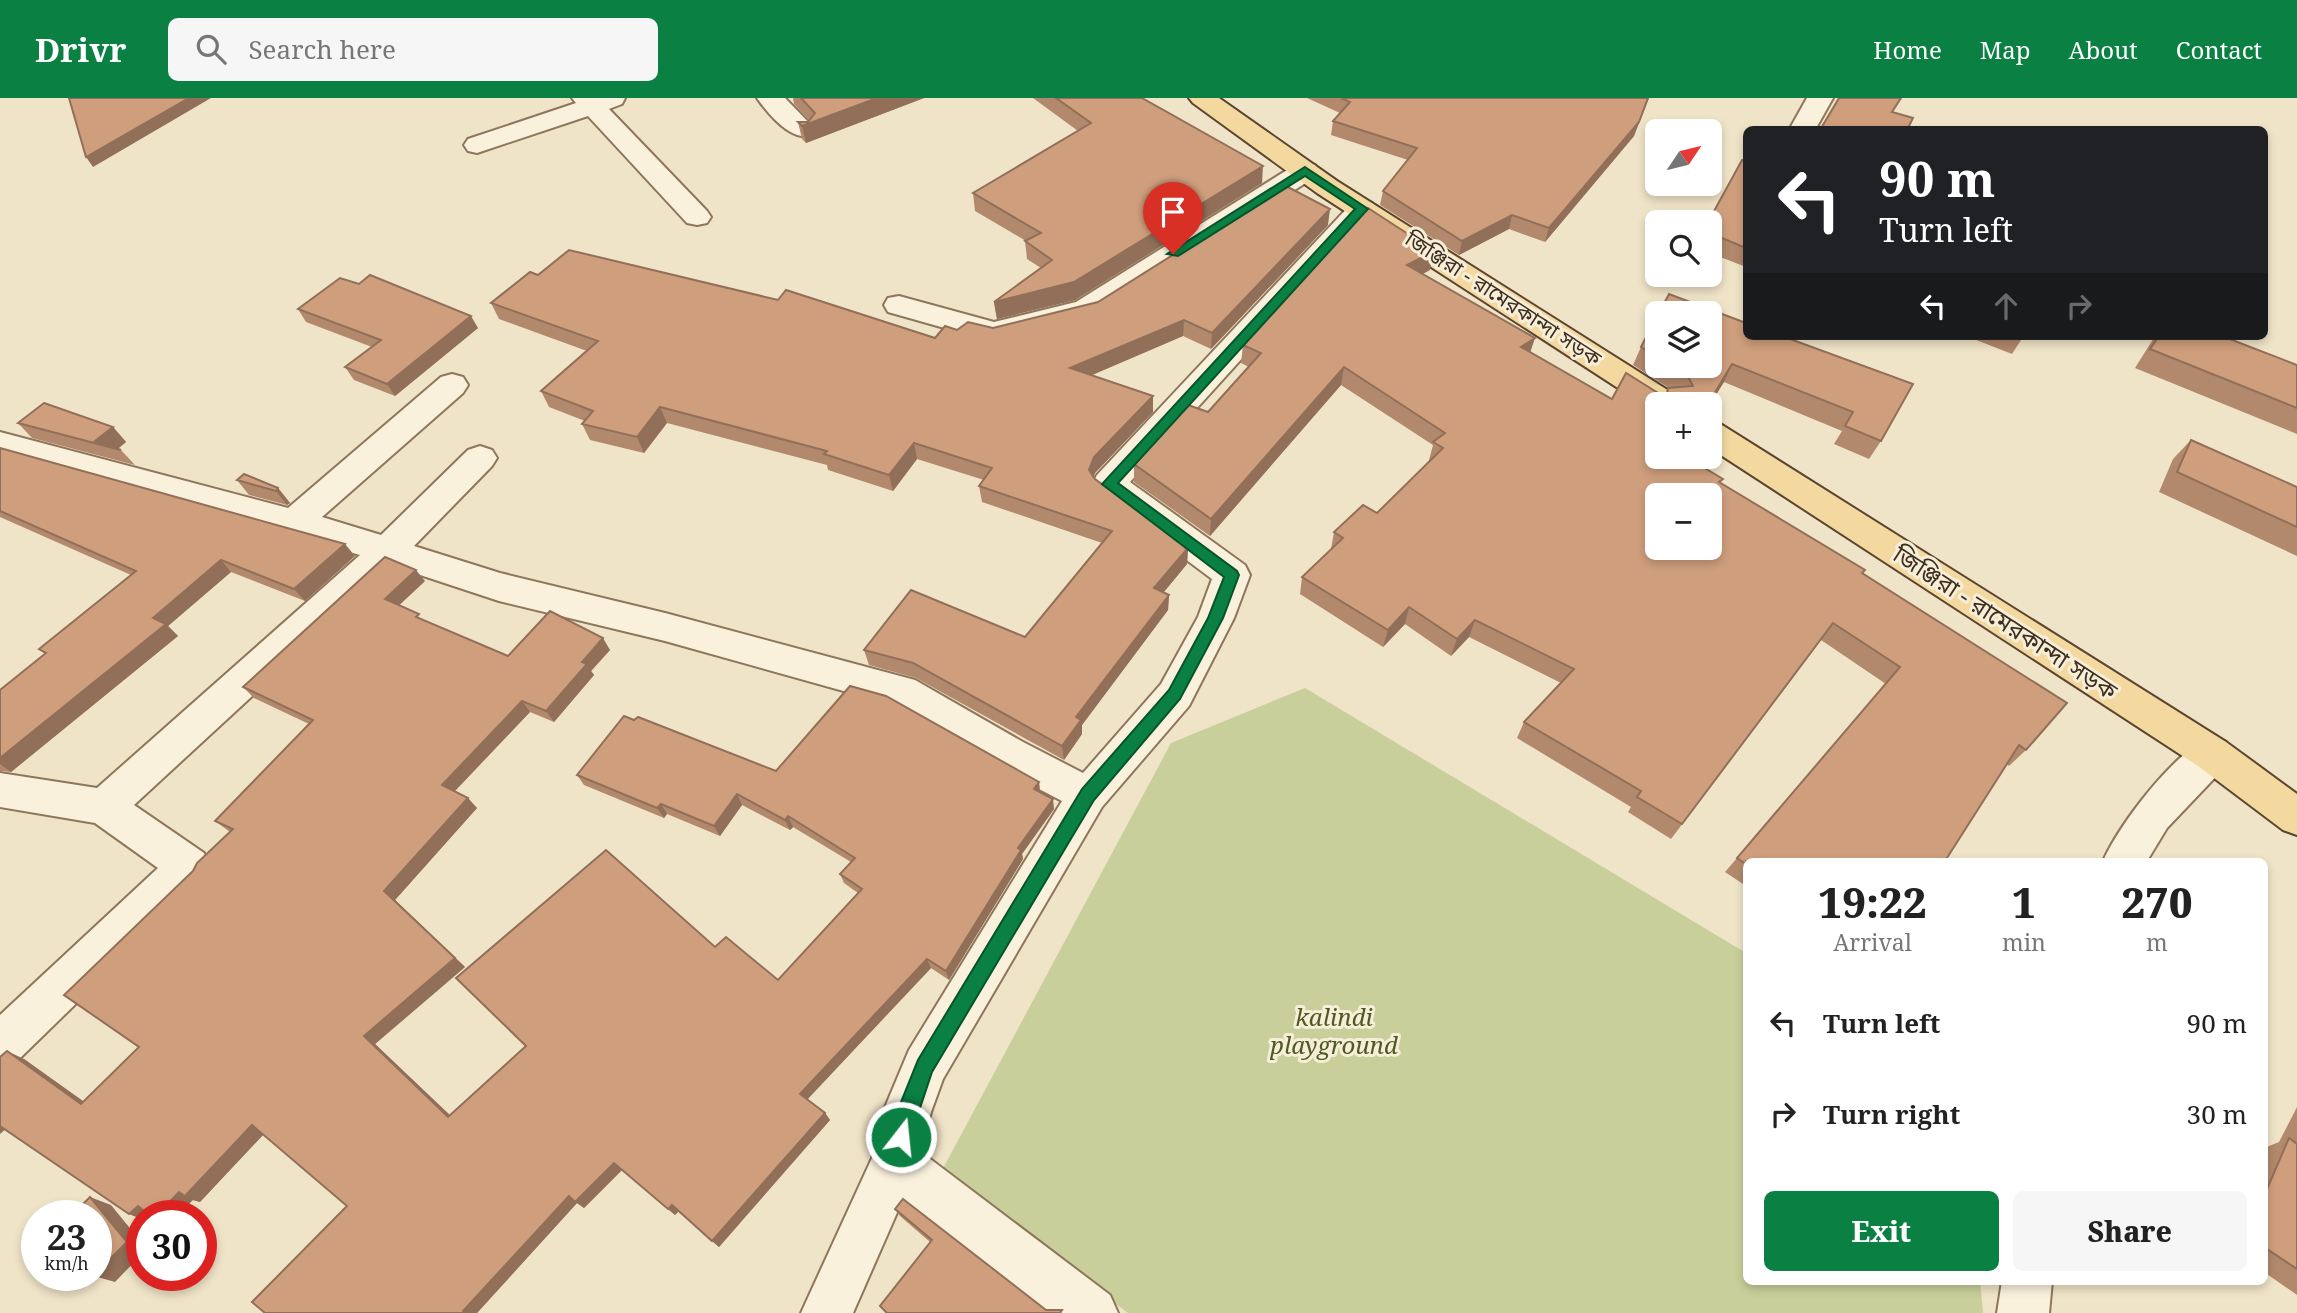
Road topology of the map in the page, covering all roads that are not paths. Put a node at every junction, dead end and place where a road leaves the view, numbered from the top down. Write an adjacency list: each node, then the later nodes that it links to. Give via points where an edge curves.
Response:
1 (770, 98): 6 (street)
2 (1202, 98): 8 (main road, জিঞ্জিরা - রামেরকান্দা সড়ক)
3 (1820, 98): 5 (street)
4 (597, 101): 7 (street); 10 (street)
5 (1804, 126)
6 (803, 130)
7 (477, 145)
8 (1305, 171): 9 (main road, জিঞ্জিরা - রামেরকান্দা সড়ক); 11 (street, via 1086,309 994,331)
9 (1362, 209): 13 (main road, জিঞ্জিরা - রামেরকান্দা সড়ক); 21 (street, via 1109,484 1232,575 1216,618 1175,695)
10 (697, 217)
11 (900, 305)
12 (452, 385): 17 (street)
13 (1647, 392)
14 (1722, 441): 19 (main road, জিঞ্জিরা - রামেরকান্দা সড়ক)
15 (0, 443): 17 (street)
16 (480, 458): 18 (street)
17 (294, 522): 18 (street)
18 (387, 551): 21 (street, via 499,587 901,691); 22 (street)
19 (2212, 754): 23 (main road, জিঞ্জিরা - রামেরকান্দা সড়ক); 24 (street, via 2153,815)
20 (0, 790): 22 (street)
21 (1088, 794): 26 (street, via 925,1066)
22 (104, 807): 25 (street, via 188,866)
23 (2297, 817)
24 (2126, 858)
25 (0, 1046)
26 (895, 1162): 28 (street); 29 (street)
27 (2026, 1285): 30 (street)
28 (827, 1313)
29 (1092, 1313)
30 (2023, 1313)

